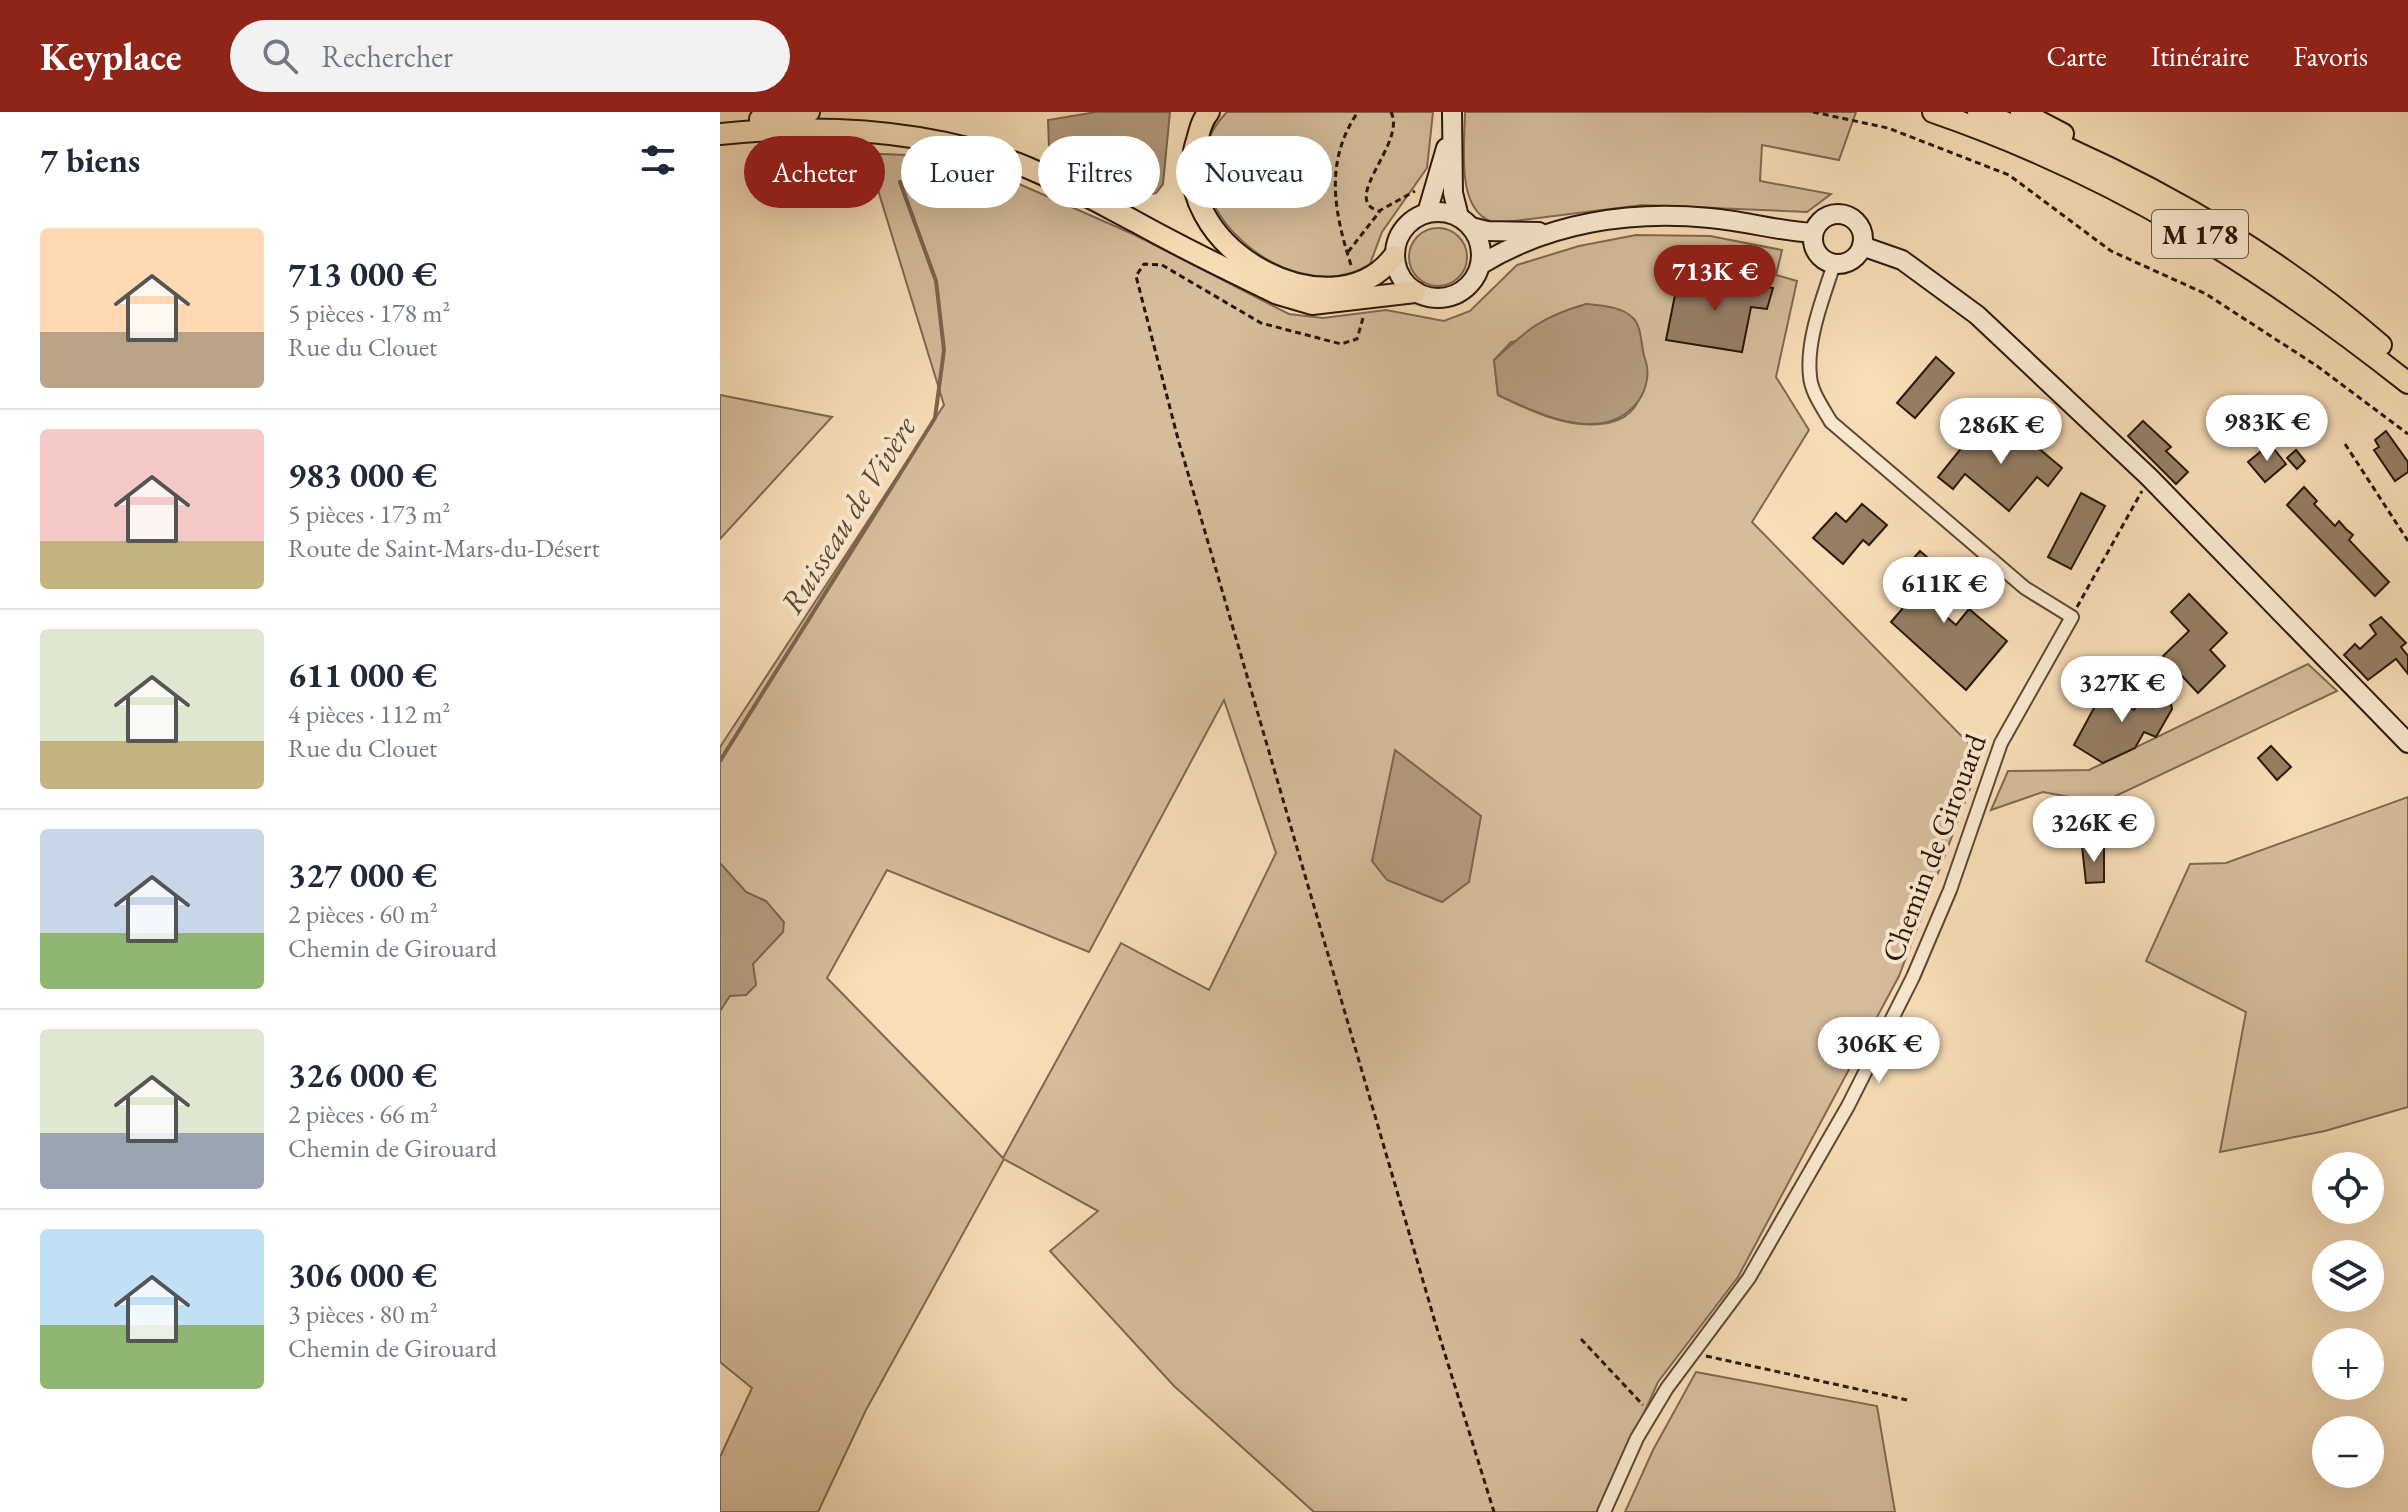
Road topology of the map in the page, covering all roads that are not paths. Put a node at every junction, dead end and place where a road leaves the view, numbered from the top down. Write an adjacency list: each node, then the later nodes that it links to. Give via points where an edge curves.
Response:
1 (809, 112): 7 (main road)
2 (1209, 112): 15 (main road, via 1191,157 1193,191 1218,238 1239,255 1313,288 1369,281)
3 (1933, 112): 20 (main road, M 178, via 2052,158 2175,220 2288,290)
4 (1978, 112): 12 (main road, M 178, via 2085,158)
5 (2021, 112): 12 (main road, via 2200,209)
6 (1452, 121): 9 (main road); 10 (main road, via 1453,193)
7 (720, 124)
8 (720, 134): 18 (main road, via 829,130 963,148 1040,173 1278,294 1312,304)
9 (1427, 213): 10 (main road); 15 (main road, via 1408,223)
10 (1465, 222): 11 (main road, via 1487,231); 17 (main road, via 1481,252)
11 (1558, 229): 13 (main road, via 1664,217); 17 (main road)
12 (2227, 232): 19 (main road, via 2323,297)
13 (1813, 233): 14 (main road, via 1828,216 1844,215 1861,230); 16 (main road, via 1819,257)
14 (1862, 246): 16 (main road, via 1854,258); 21 (main road, via 1902,260 1977,315 2149,477)
15 (1394, 256): 18 (main road, via 1404,283)
16 (1834, 264): 22 (street, Chemin de Girouard, via 1815,328 1809,376 1831,422 2025,588 2072,617 2001,743 1950,890 1848,1106 1749,1278 1651,1414)
17 (1480, 265): 18 (main road, via 1466,288 1454,295)
18 (1415, 292)
19 (2408, 368)
20 (2408, 383)
21 (2408, 743)
22 (1604, 1512)

